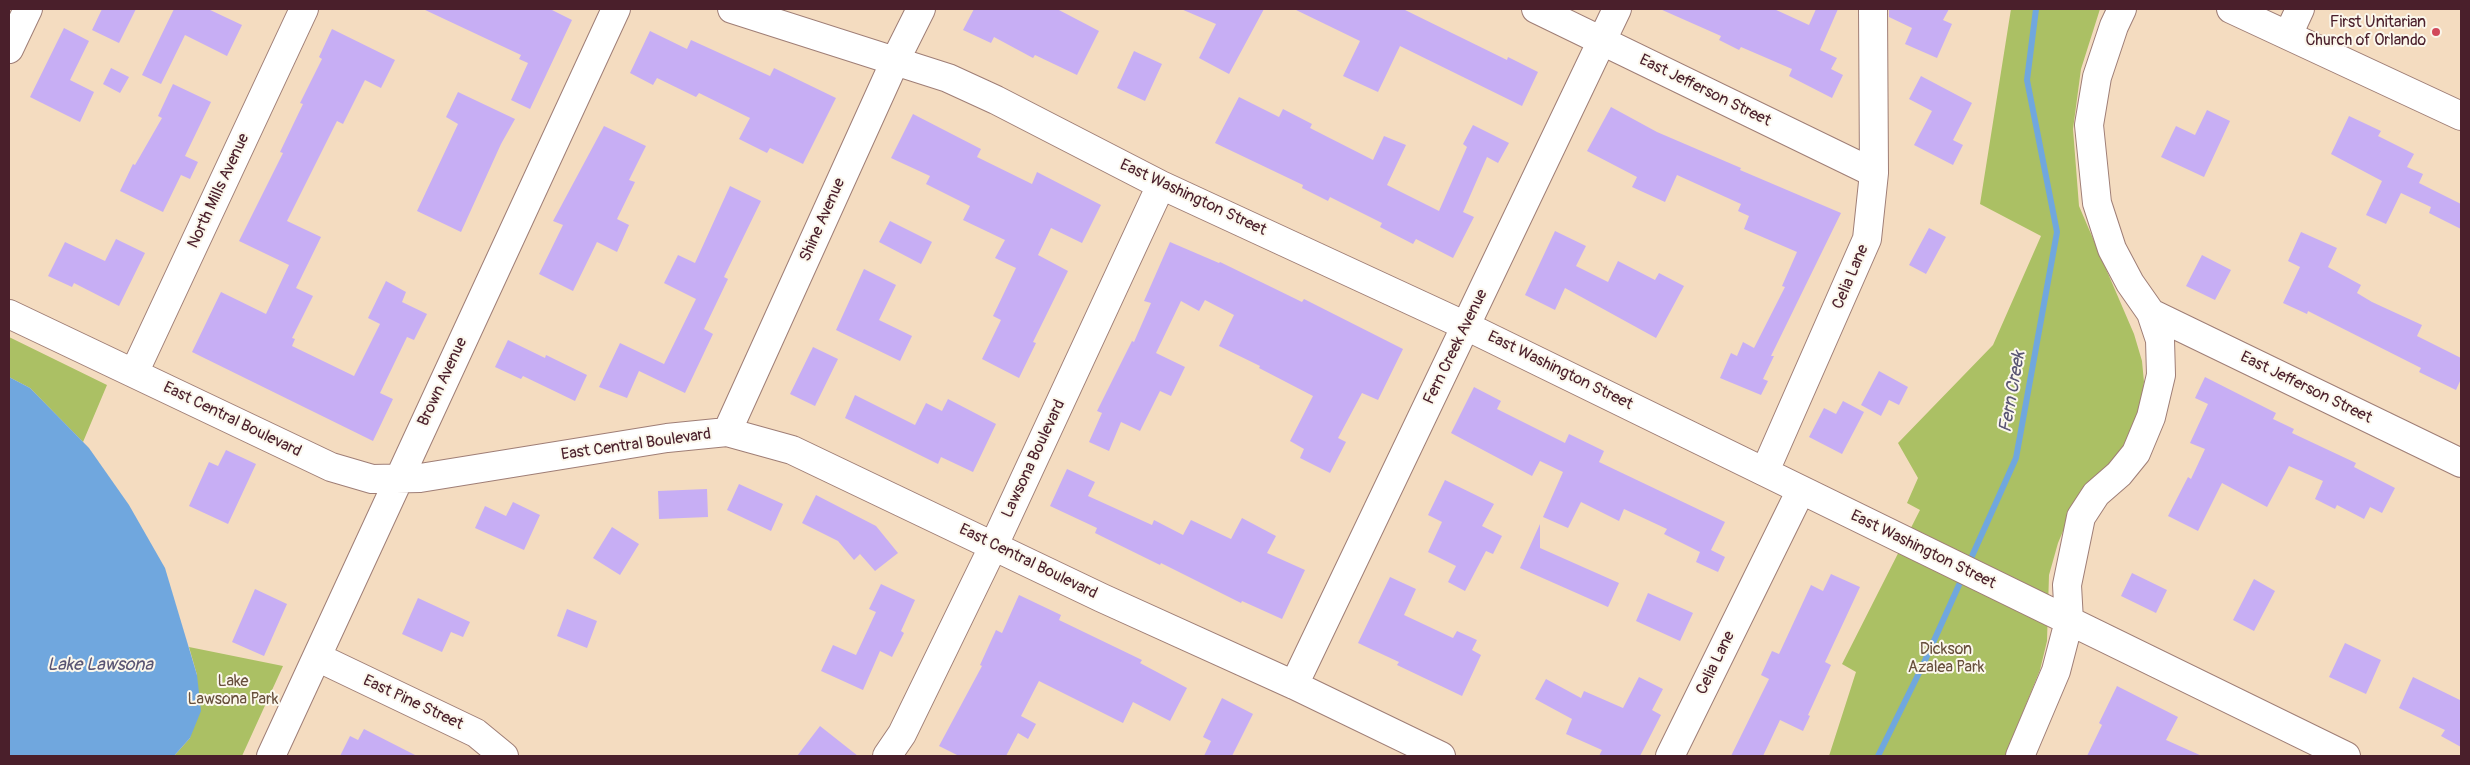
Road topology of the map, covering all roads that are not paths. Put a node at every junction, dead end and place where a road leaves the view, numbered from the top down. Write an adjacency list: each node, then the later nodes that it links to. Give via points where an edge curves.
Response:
1 (28, 9): 14 (street)
2 (304, 9): 22 (street, North Mills Avenue)
3 (616, 9): 26 (street, Brown Avenue)
4 (732, 9): 15 (street, East Washington Street)
5 (922, 9): 15 (street, Shine Avenue)
6 (1536, 9): 13 (street, East Jefferson Street)
7 (1617, 9): 13 (street, Fern Creek Avenue)
8 (1873, 9): 17 (street, Celia Lane)
9 (2122, 9): 19 (street, via 2098,78 2089,125 2097,204 2112,249)
10 (2232, 9): 12 (street)
11 (2300, 9): 12 (street)
12 (2288, 35): 16 (street)
13 (1602, 40): 17 (street, East Jefferson Street); 21 (street, Fern Creek Avenue)
14 (9, 49)
15 (895, 61): 18 (street, East Washington Street, via 948,78 996,100); 23 (street, Shine Avenue)
16 (2461, 116)
17 (1874, 173): 25 (street, Celia Lane, via 1868,239)
18 (1161, 185): 21 (street, East Washington Street); 28 (street, Lawsona Boulevard)
19 (2151, 313): 24 (street, East Jefferson Street); 29 (street, via 2160,340 2161,375 2151,417 2136,453 2096,494 2081,517 2067,585)
20 (9, 314): 22 (street, East Central Boulevard)
21 (1466, 326): 25 (street, East Washington Street); 31 (street, Fern Creek Avenue)
22 (134, 373): 26 (street, East Central Boulevard, via 331,467 372,479)
23 (727, 432): 26 (street, East Central Boulevard, via 667,438); 28 (street, East Central Boulevard, via 792,450)
24 (2461, 463)
25 (1765, 471): 27 (street, East Washington Street)
26 (398, 480): 30 (street, Brown Avenue)
27 (1801, 490): 29 (street, East Washington Street); 36 (street, Celia Lane)
28 (994, 545): 31 (street, East Central Boulevard); 34 (street, Lawsona Boulevard, via 902,734)
29 (2069, 621): 37 (street, via 2056,671); 38 (street, East Washington Street)
30 (317, 657): 32 (street, Brown Avenue); 33 (street, East Pine Street, via 476,733)
31 (1294, 685): 35 (street, East Central Boulevard)
32 (271, 756)
33 (504, 756)
34 (887, 756)
35 (1441, 756)
36 (1670, 756)
37 (2020, 756)
38 (2346, 756)

